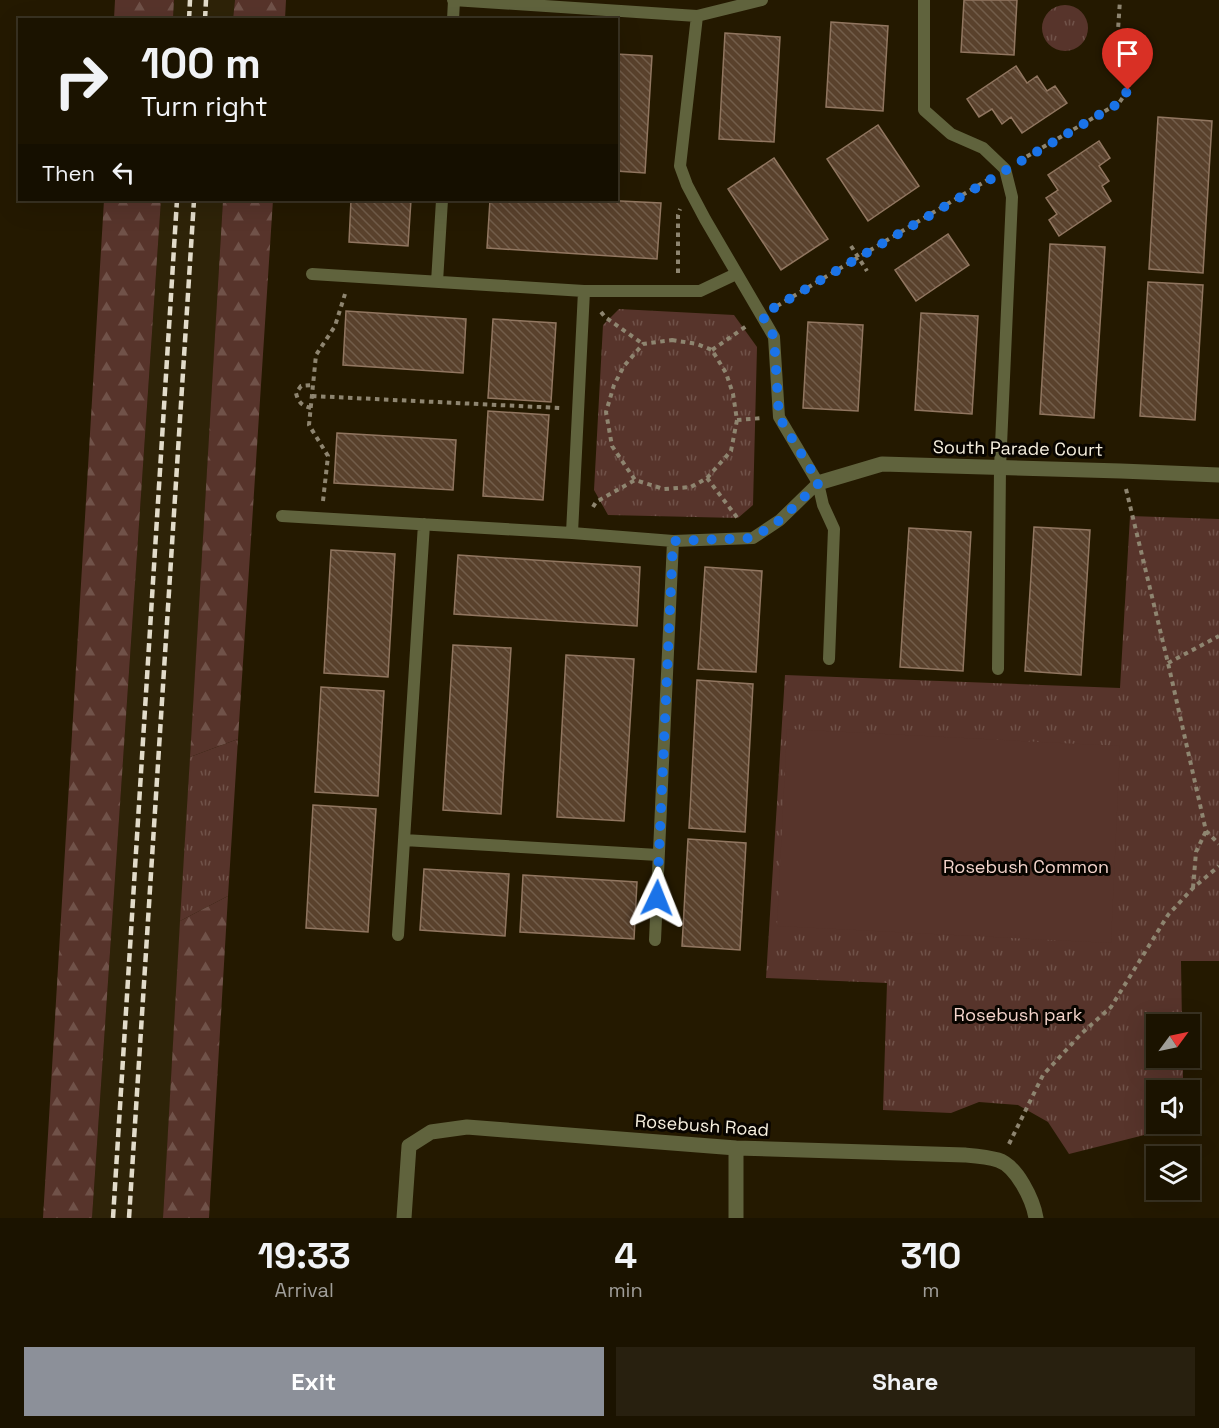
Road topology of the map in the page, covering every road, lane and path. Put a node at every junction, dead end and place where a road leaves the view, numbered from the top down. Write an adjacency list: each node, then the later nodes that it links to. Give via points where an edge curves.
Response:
1 (453, 0): 5 (lane); 6 (lane)
2 (762, 0): 5 (lane)
3 (924, 0): 7 (lane, via 924,110 951,134 983,148)
4 (1120, 0): 7 (path, via 1118,30 1132,62 1128,90 1119,103)
5 (697, 15): 8 (lane, via 680,166)
6 (453, 18)
7 (1005, 169): 11 (path); 27 (lane, via 1012,197)
8 (687, 185): 14 (lane); 18 (path, via 678,215)
9 (442, 201): 16 (lane)
10 (851, 246): 11 (path)
11 (858, 257): 12 (path); 19 (path)
12 (867, 271)
13 (312, 274): 15 (lane)
14 (736, 274): 18 (lane, via 700,291); 19 (lane)
15 (351, 276): 16 (lane); 22 (path, via 335,326 316,355)
16 (436, 282): 17 (lane)
17 (584, 291): 18 (lane); 20 (path, via 605,317); 25 (lane)
18 (678, 291)
19 (762, 315): 21 (path); 32 (lane, via 774,337 779,417)
20 (643, 344): 21 (path, via 672,340); 26 (path, via 624,366)
21 (712, 350): 30 (path, via 726,374 737,420 730,451)
22 (313, 385): 23 (path); 24 (path, via 301,386 296,393 297,400)
23 (312, 396): 24 (path); 25 (path)
24 (311, 408): 34 (path, via 309,425 328,456)
25 (578, 409): 26 (path); 36 (lane)
26 (606, 412): 31 (path, via 612,446)
27 (1000, 468): 28 (street, South Parade Court); 32 (street, South Parade Court, via 882,464); 42 (lane)
28 (1121, 471): 29 (street, South Parade Court); 41 (path)
29 (1219, 476)
30 (707, 477): 31 (path, via 691,488 664,489); 37 (path)
31 (635, 480): 36 (path, via 596,502)
32 (819, 483): 37 (lane, via 780,520); 40 (lane, via 823,505 834,529)
33 (282, 516): 34 (lane)
34 (322, 519): 35 (lane)
35 (424, 524): 36 (lane); 44 (lane)
36 (572, 533): 38 (lane)
37 (753, 538): 38 (lane)
38 (673, 541): 46 (lane)
39 (1219, 636): 41 (path)
40 (829, 659)
41 (1168, 663): 43 (path)
42 (998, 669)
43 (1206, 831): 45 (path); 48 (path, via 1196,852)
44 (404, 840): 46 (lane); 49 (lane)
45 (1219, 844)
46 (658, 855): 50 (lane)
47 (1219, 866): 48 (path)
48 (1193, 888): 52 (path, via 1168,915 1111,1007 1044,1075)
49 (398, 935)
50 (655, 940)
51 (736, 1148): 52 (street, Rosebush Road, via 965,1155); 53 (street, Rosebush Road, via 467,1127 431,1132 408,1146); 54 (street)
52 (1000, 1161): 55 (street, via 1019,1178)
53 (404, 1218)
54 (736, 1218)
55 (1036, 1218)

